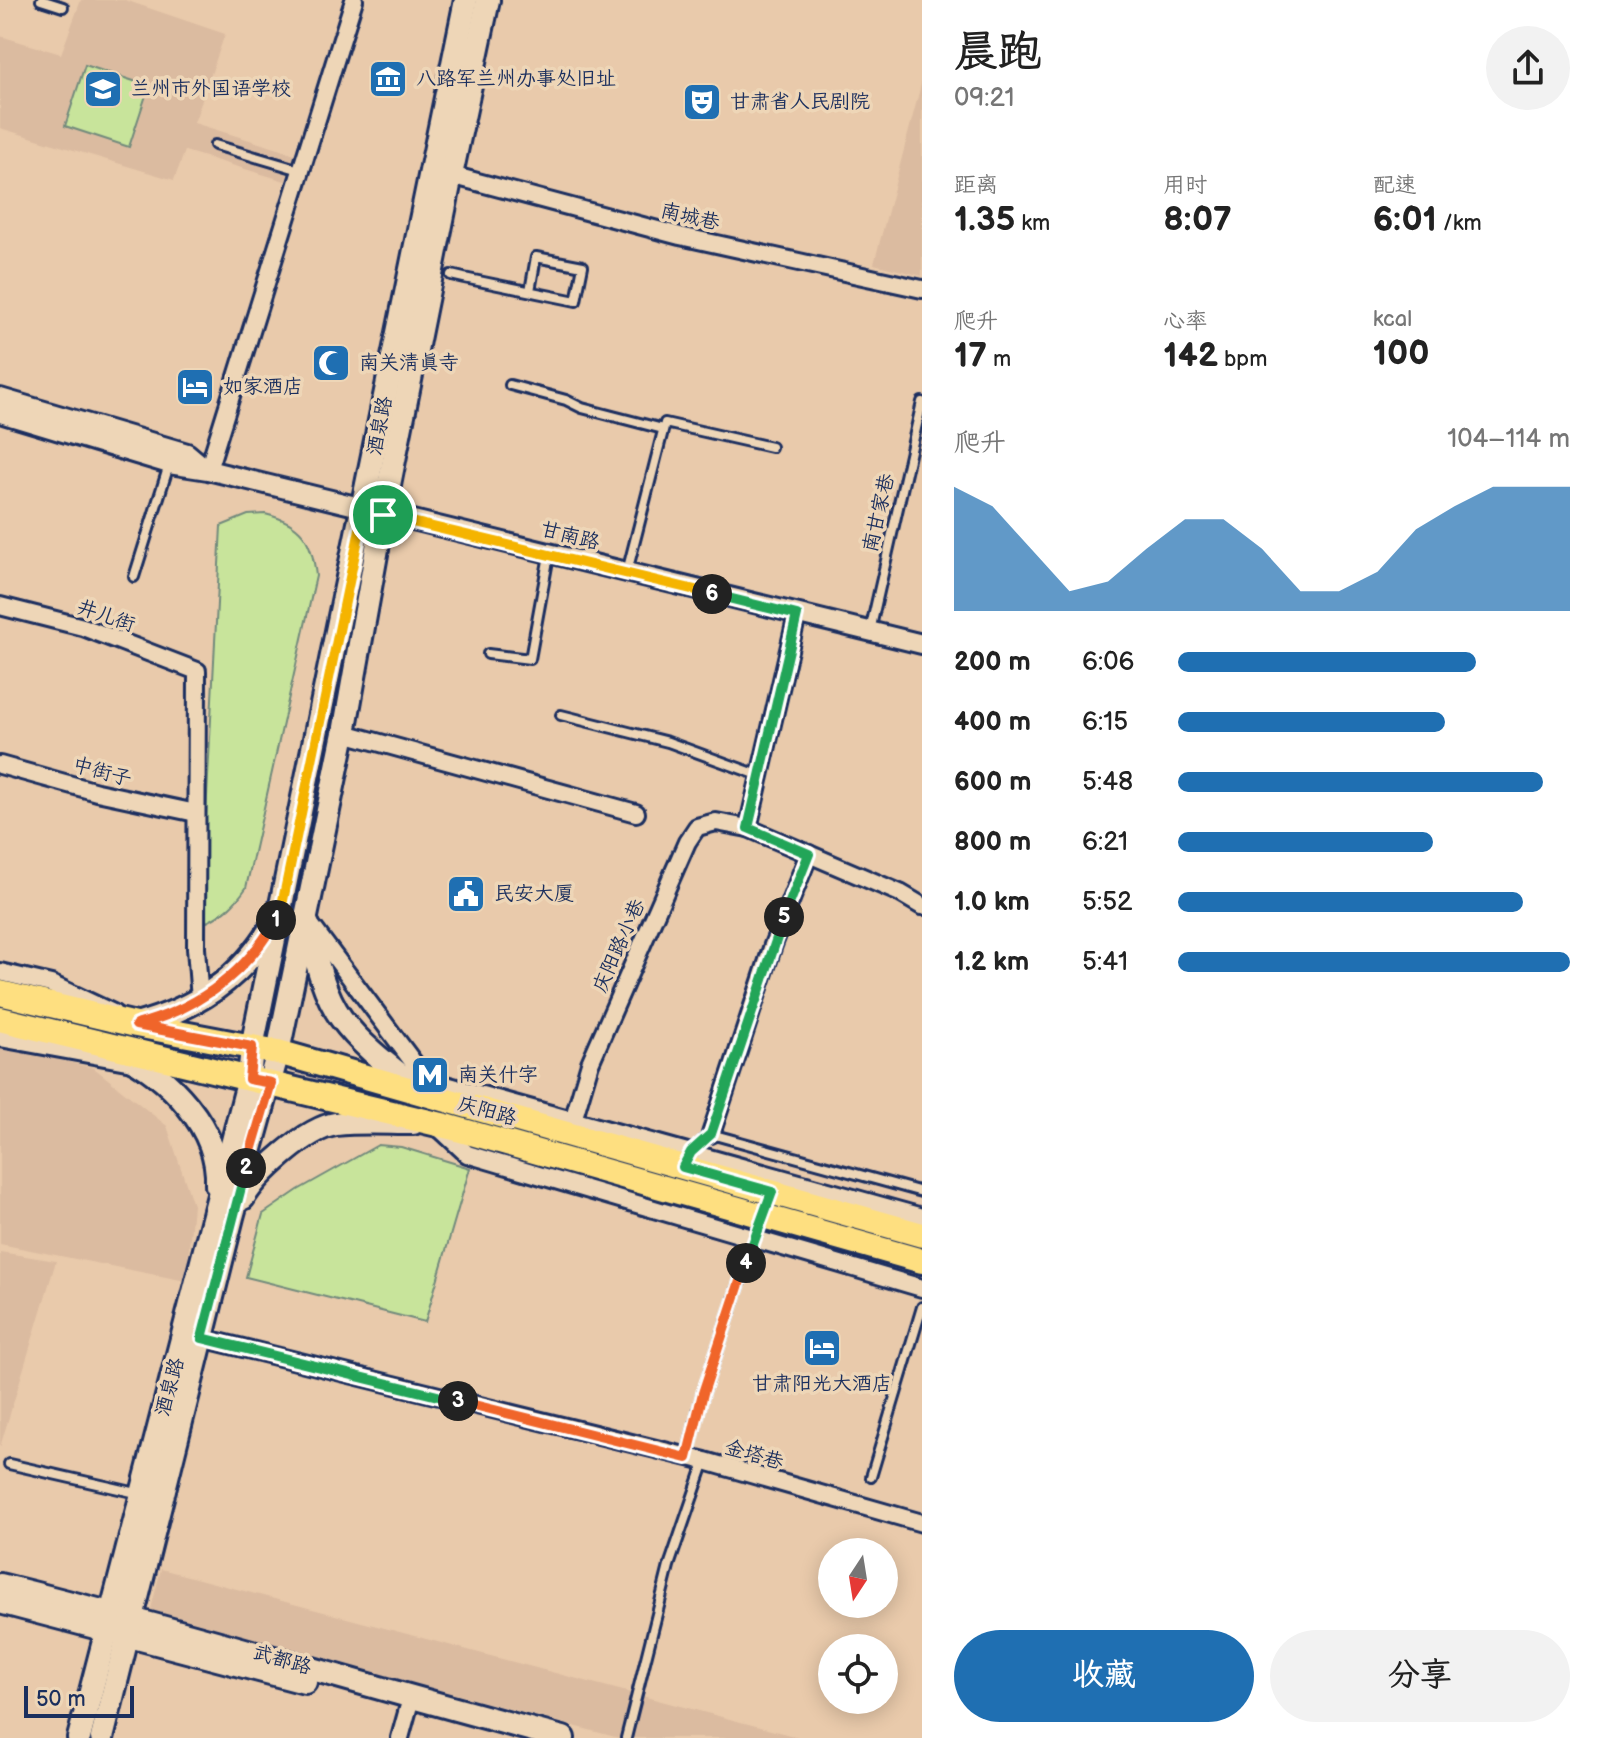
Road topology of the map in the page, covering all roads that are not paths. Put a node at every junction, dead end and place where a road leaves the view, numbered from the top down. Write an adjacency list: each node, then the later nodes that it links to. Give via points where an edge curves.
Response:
1 (41, 0): 5 (lane)
2 (354, 0): 7 (street)
3 (466, 0): 20 (main road, 酒泉路)
4 (488, 0): 8 (main road, 酒泉路)
5 (63, 7)
6 (215, 145): 7 (lane)
7 (300, 170): 19 (street)
8 (451, 175): 10 (street, 南城巷, via 680,236); 20 (main road, 酒泉路)
9 (451, 275): 11 (lane)
10 (922, 289)
11 (530, 291): 11 (lane, via 576,301 583,266 536,257)
12 (510, 385): 16 (lane)
13 (0, 398): 19 (street, 甘南路, via 187,453)
14 (922, 402): 26 (lane, 南甘家巷)
15 (0, 413): 18 (street, 甘南路)
16 (663, 429): 17 (lane, via 665,423); 22 (lane)
17 (771, 447)
18 (169, 464): 19 (street, 甘南路); 23 (lane)
19 (208, 470): 20 (street, 甘南路)
20 (374, 512): 21 (street, 甘南路); 30 (main road, 酒泉路); 38 (main road, 酒泉路)
21 (549, 554): 22 (street, 甘南路); 28 (lane, via 530,659)
22 (627, 573): 25 (street, 甘南路)
23 (134, 577)
24 (0, 606): 33 (street, 井儿街, via 83,627 197,671)
25 (797, 615): 26 (street, 甘南路); 32 (street)
26 (869, 632): 27 (street, 甘南路)
27 (922, 644)
28 (488, 654)
29 (561, 715): 32 (lane, via 668,742)
30 (344, 733): 34 (street); 39 (main road, 酒泉路)
31 (0, 765): 33 (street, 中街子)
32 (762, 776): 35 (street)
33 (196, 813): 42 (street)
34 (636, 813)
35 (748, 828): 36 (street, 庆阳路小巷); 53 (street, 庆阳路小巷, via 716,822 697,827 687,842 590,1063)
36 (809, 854): 37 (street, 庆阳路小巷); 54 (street)
37 (922, 906)
38 (281, 910): 42 (main road, via 246,962); 47 (main road, 酒泉路)
39 (306, 918): 48 (main road, 酒泉路); 51 (street); 51 (main road, via 341,1017 397,1072)
40 (0, 972): 44 (street, via 51,984)
41 (0, 993): 44 (main road, 庆阳路)
42 (200, 1000): 44 (main road)
43 (0, 1019): 46 (main road, 庆阳路)
44 (136, 1025): 47 (main road, 庆阳路)
45 (0, 1038): 49 (street)
46 (90, 1039): 49 (main road); 50 (main road, 庆阳路)
47 (252, 1047): 48 (main road, 庆阳路); 50 (main road, 酒泉路)
48 (278, 1052): 50 (main road, 酒泉路); 51 (main road, 庆阳路)
49 (143, 1063): 58 (main road, via 178,1094 207,1138)
50 (260, 1081): 52 (main road, 庆阳路); 58 (main road, 酒泉路)
51 (425, 1086): 53 (main road, 庆阳路)
52 (433, 1122): 58 (main road, via 333,1125 273,1164); 60 (main road, 庆阳路)
53 (571, 1127): 55 (main road, 庆阳路)
54 (711, 1134): 55 (lane); 57 (lane)
55 (687, 1159): 56 (main road, 庆阳路); 59 (street)
56 (772, 1192): 60 (lane); 61 (main road, 庆阳路)
57 (922, 1192)
58 (224, 1215): 65 (main road, 酒泉路); 70 (main road, 酒泉路)
59 (922, 1217)
60 (758, 1228): 62 (main road, 庆阳路); 63 (street); 66 (lane)
61 (922, 1235)
62 (922, 1261)
63 (922, 1288)
64 (922, 1307): 69 (lane)
65 (202, 1338): 66 (street, 金塔巷); 74 (main road, 酒泉路)
66 (687, 1458): 67 (street, 金塔巷)
67 (705, 1461): 71 (street, 金塔巷); 81 (lane, via 669,1566)
68 (9, 1464): 70 (lane)
69 (871, 1477)
70 (142, 1495): 74 (main road, 酒泉路)
71 (922, 1523)
72 (0, 1585): 74 (main road, 武都路)
73 (0, 1602): 74 (main road, 武都路)
74 (119, 1623): 75 (main road, 武都路); 76 (main road, 酒泉路); 77 (main road, 酒泉路)
75 (410, 1704): 78 (street); 79 (main road, 武都路); 80 (main road, 武都路)
76 (79, 1738)
77 (102, 1738)
78 (400, 1738)
79 (515, 1738)
80 (563, 1738)
81 (626, 1738)

